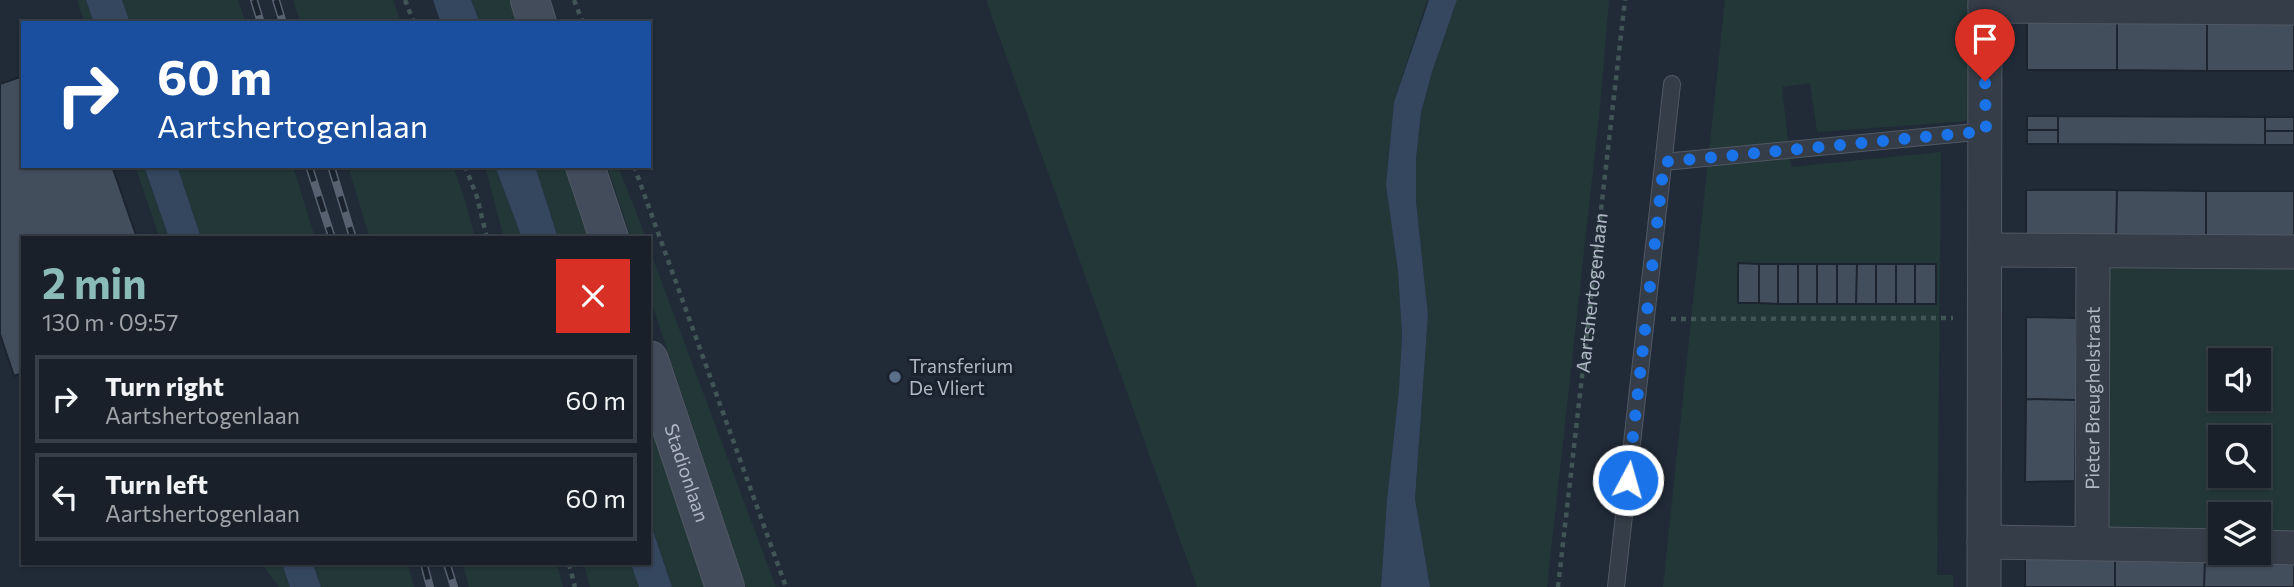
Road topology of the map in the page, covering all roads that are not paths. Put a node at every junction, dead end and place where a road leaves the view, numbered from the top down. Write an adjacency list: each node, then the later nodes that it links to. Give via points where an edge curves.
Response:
1 (530, 0): 5 (main road)
2 (1985, 3): 3 (street); 7 (street)
3 (2098, 4): 4 (street)
4 (2294, 8)
5 (536, 21)
6 (1672, 84): 8 (lane)
7 (1986, 131): 8 (lane); 11 (street)
8 (1664, 162): 21 (lane)
9 (586, 168): 10 (main road)
10 (608, 236)
11 (1986, 250): 12 (street); 15 (street)
12 (2093, 252): 13 (street); 16 (street, Pieter Breughelstraat)
13 (2294, 252)
14 (651, 366): 20 (main road, Stadionlaan)
15 (1984, 542): 16 (street); 22 (street)
16 (2092, 543): 17 (street)
17 (2208, 546)
18 (2271, 547): 19 (street)
19 (2294, 548)
20 (725, 587)
21 (1616, 587)
22 (1984, 587)

